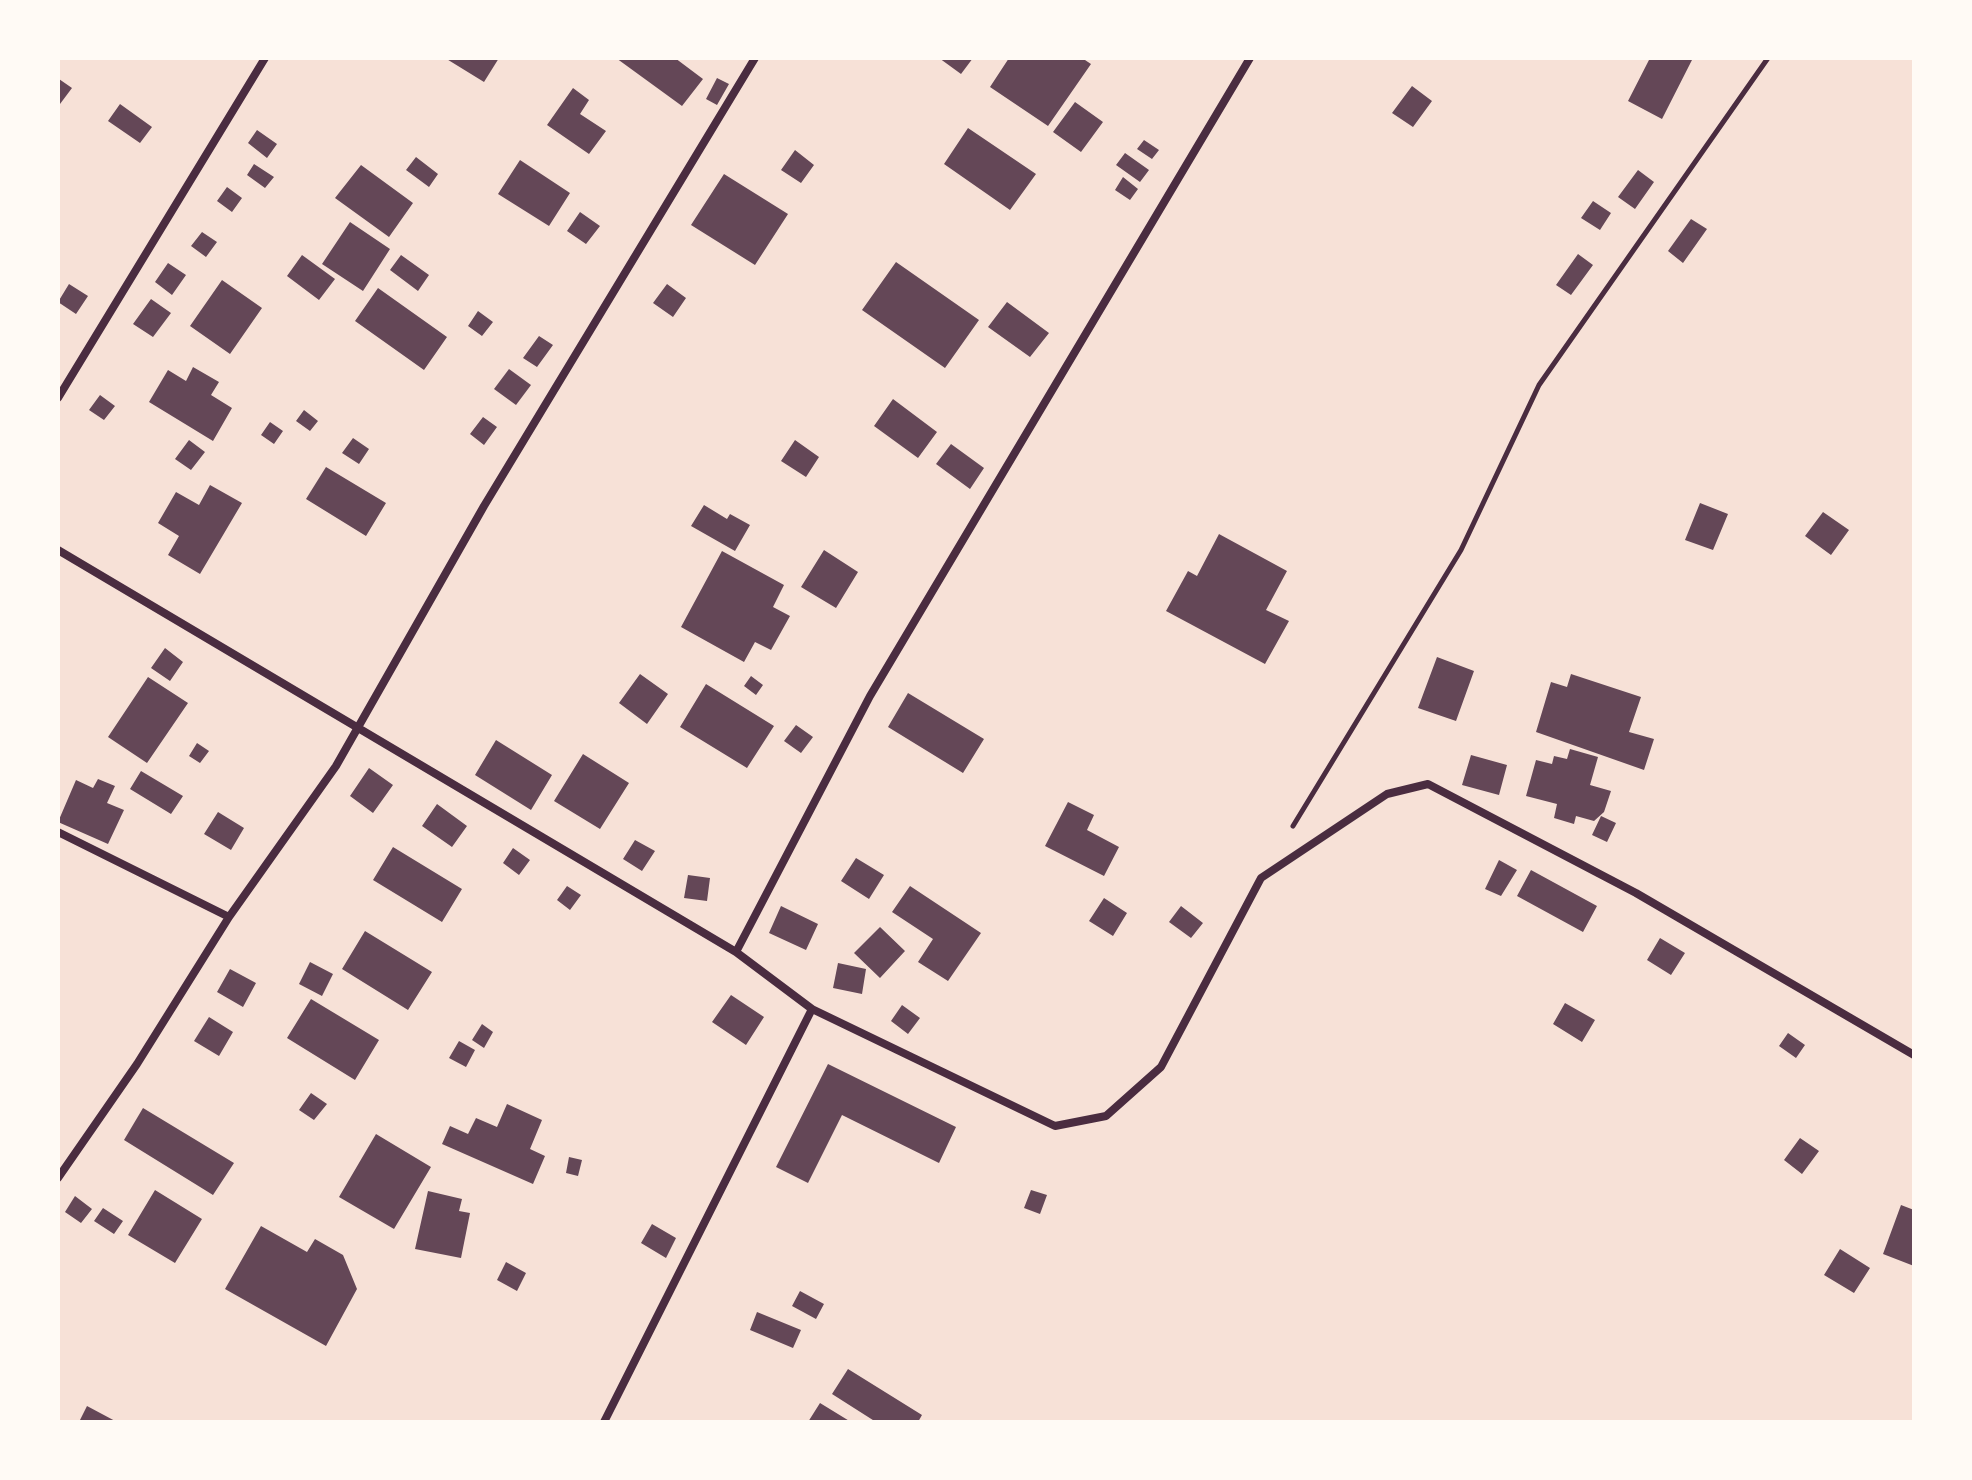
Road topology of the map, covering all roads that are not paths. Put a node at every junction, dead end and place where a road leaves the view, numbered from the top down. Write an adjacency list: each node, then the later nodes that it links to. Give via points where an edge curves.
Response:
1 (265, 58): 4 (street)
2 (755, 58): 6 (street, via 484,506)
3 (1250, 58): 9 (street, via 870,696)
4 (58, 398)
5 (58, 550): 6 (street)
6 (358, 728): 8 (street); 9 (street)
7 (58, 832): 8 (street)
8 (229, 917): 12 (street)
9 (736, 952): 10 (street)
10 (812, 1009): 11 (street, via 1055,1126 1106,1116 1161,1067 1261,878 1387,794 1428,784 1636,893); 13 (street)
11 (1914, 1055)
12 (58, 1178)
13 (604, 1422)

